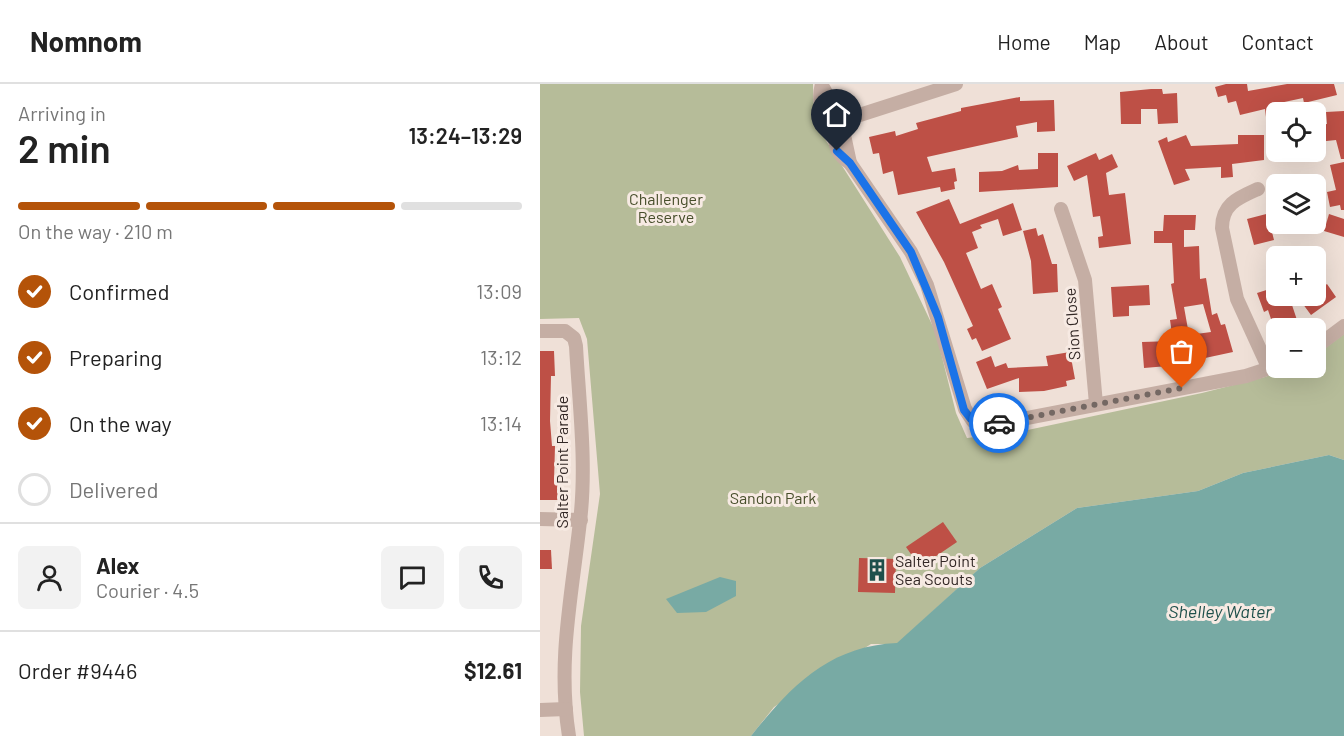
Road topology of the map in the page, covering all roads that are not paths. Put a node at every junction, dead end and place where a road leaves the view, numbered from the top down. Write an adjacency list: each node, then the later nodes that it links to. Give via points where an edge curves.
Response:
1 (822, 84): 3 (street, via 819,97 823,114)
2 (956, 84): 3 (street)
3 (836, 124): 11 (street, via 837,151 850,163 911,252 927,285 964,410 973,421 988,425)
4 (1258, 189): 9 (street, via 1229,204 1222,217 1222,228 1237,299)
5 (1061, 209): 11 (street, Sion Close, via 1085,280)
6 (1344, 326): 8 (street)
7 (540, 331): 13 (street, Salter Point Parade, via 571,333 576,346)
8 (1326, 340)
9 (1266, 354)
10 (1266, 369): 11 (street)
11 (1096, 404)
12 (540, 519): 13 (street)
13 (581, 520): 14 (street, Salter Point Parade, via 566,621)
14 (566, 709): 15 (street); 16 (street, Salter Point Parade)
15 (540, 710)
16 (569, 736)

